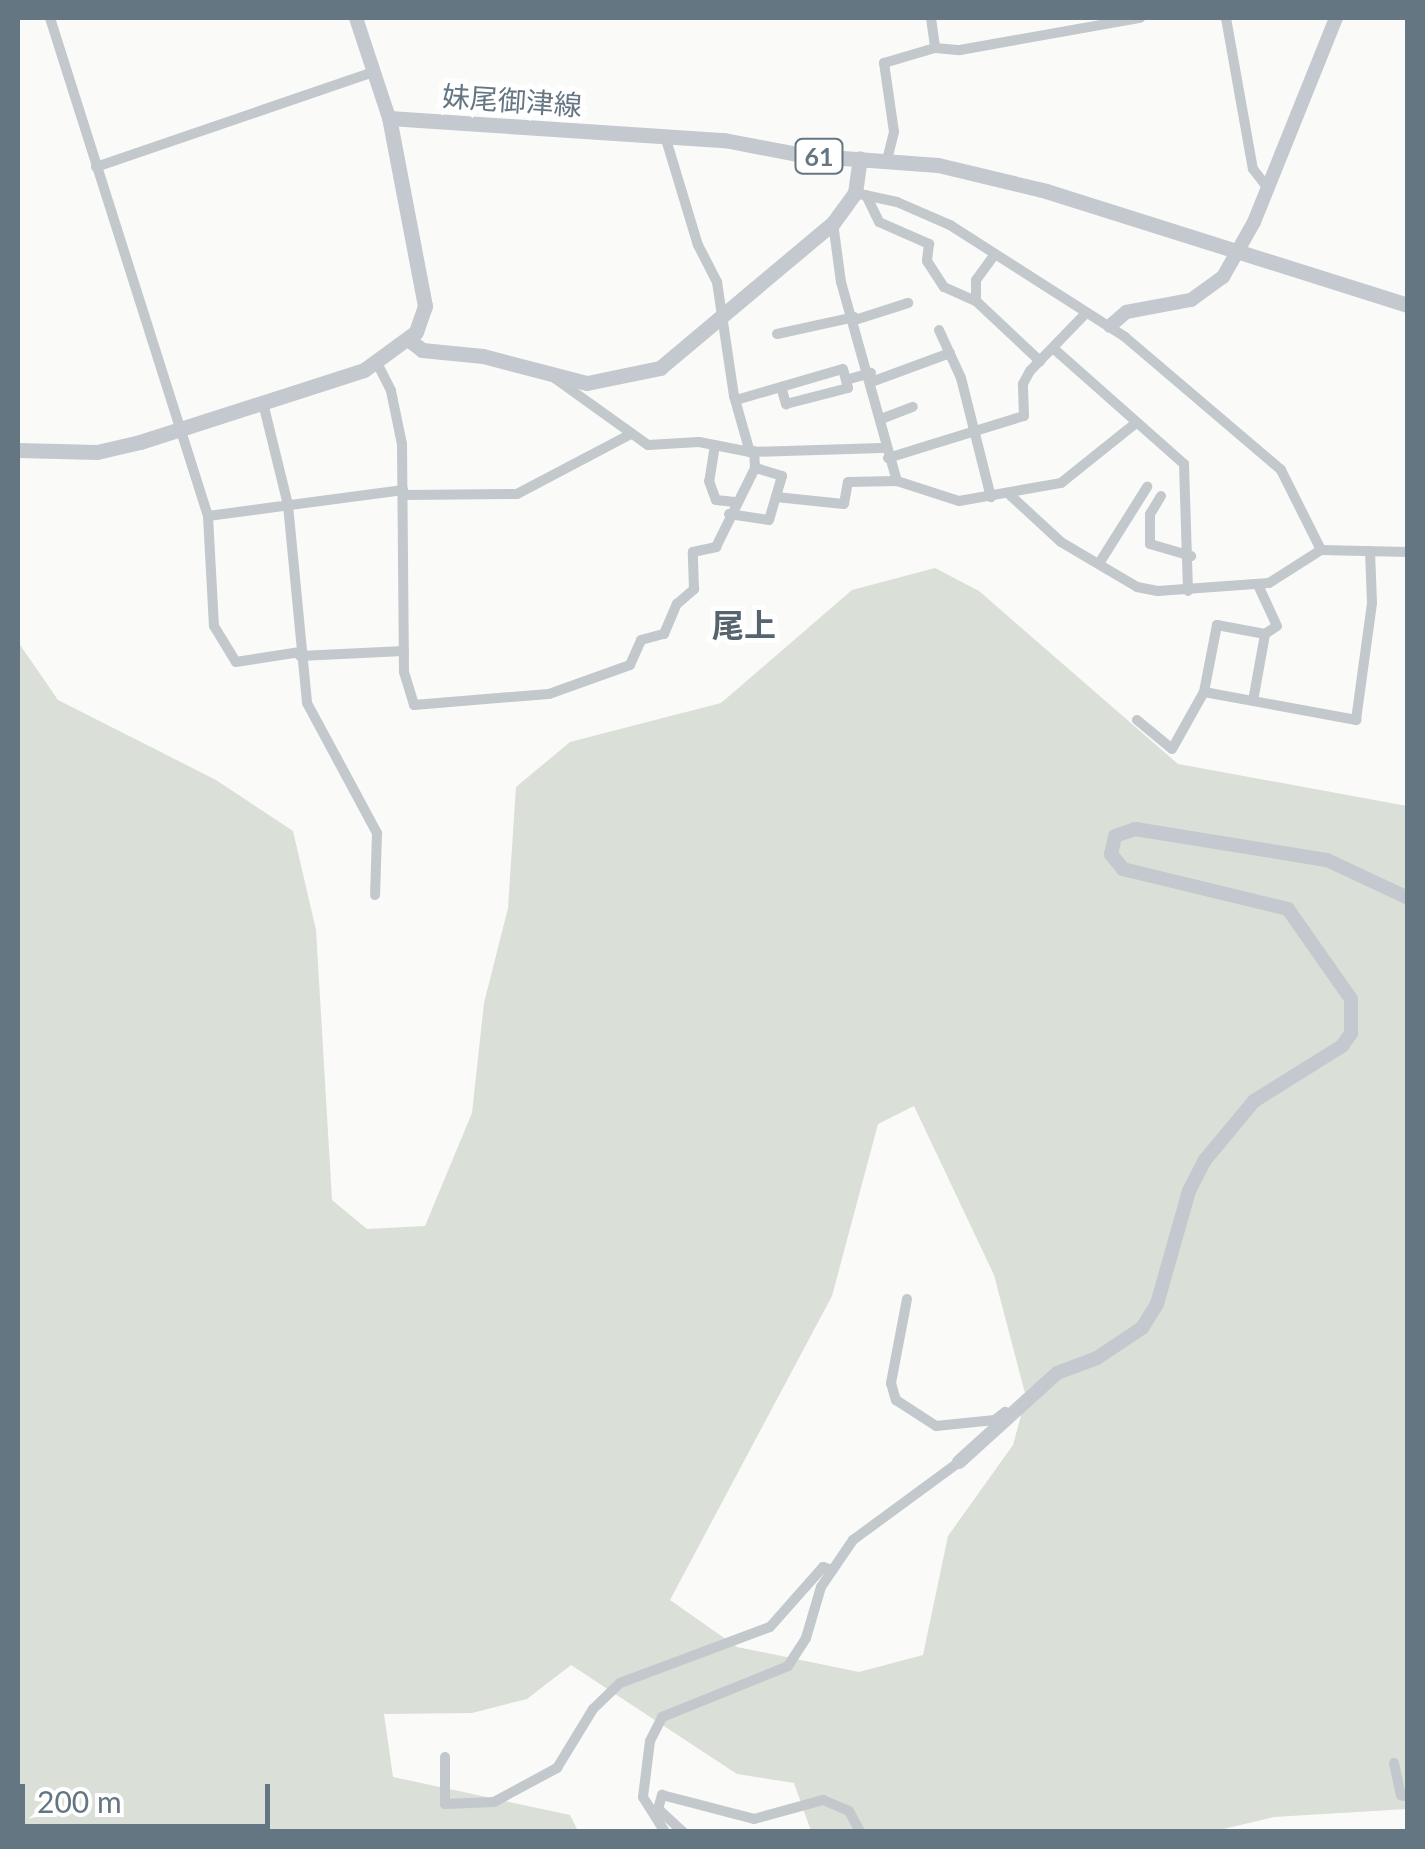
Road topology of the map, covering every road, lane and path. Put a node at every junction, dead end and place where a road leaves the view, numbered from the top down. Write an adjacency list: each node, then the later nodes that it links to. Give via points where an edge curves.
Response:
1 (50, 18): 13 (street)
2 (356, 18): 8 (street)
3 (931, 18): 7 (street)
4 (1140, 18): 7 (street, via 960,50)
5 (1226, 18): 14 (street, via 1253,169)
6 (1336, 18): 14 (street)
7 (935, 48): 12 (street, via 884,63 894,132)
8 (374, 72): 9 (street); 13 (street)
9 (389, 118): 10 (main road, 妹尾御津線 / 61); 29 (main road, via 425,306)
10 (665, 136): 11 (main road, 妹尾御津線 / 61); 25 (street, via 698,245 717,282)
11 (860, 158): 12 (main road, 妹尾御津線 / 61); 15 (main road, 61)
12 (887, 160): 17 (main road, 妹尾御津線 / 61, via 991,176)
13 (96, 167): 43 (street, via 173,392)
14 (1268, 188): 17 (street)
15 (860, 194): 16 (main road, 61); 18 (street, via 919,210); 19 (street, via 879,222 929,244 927,261 944,287)
16 (833, 222): 24 (street); 25 (main road, 61)
17 (1237, 252): 21 (main road, 妹尾御津線 / 61); 23 (main road, 妹尾御津線 / 61); 26 (street, via 1207,292 1126,312)
18 (994, 254): 19 (street, via 976,280); 22 (street)
19 (976, 301): 32 (street)
20 (908, 304): 24 (street)
21 (1408, 306)
22 (1086, 313): 26 (street); 30 (street)
23 (1408, 315)
24 (854, 319): 28 (street); 35 (street)
25 (720, 320): 34 (main road, 61, via 660,368 597,383); 38 (street)
26 (1110, 326): 62 (street, via 1280,470)
27 (939, 330): 31 (street)
28 (778, 334)
29 (408, 339): 33 (main road); 34 (main road, 61, via 422,350 483,356)
30 (1053, 348): 32 (street); 42 (street)
31 (950, 353): 35 (street); 44 (street)
32 (1040, 361): 44 (street, via 1023,384 1024,416)
33 (377, 363): 39 (main road); 53 (street, via 399,427)
34 (551, 375): 45 (street)
35 (872, 377): 36 (street); 41 (street)
36 (846, 380): 37 (street, via 842,369 781,383); 37 (street, via 848,388 786,404)
37 (782, 390): 38 (street)
38 (736, 400): 48 (street)
39 (262, 403): 43 (main road); 59 (street)
40 (913, 407): 41 (street)
41 (881, 419): 49 (street)
42 (1136, 422): 54 (street, via 1061,483); 65 (street, via 1184,464)
43 (176, 428): 47 (main road, via 112,450); 61 (street)
44 (978, 433): 49 (street); 57 (street)
45 (631, 434): 46 (street, via 648,445); 53 (street, via 517,494)
46 (715, 445): 48 (street); 58 (street, via 709,481 716,500)
47 (18, 450)
48 (752, 452): 49 (street); 50 (street)
49 (885, 453): 51 (street)
50 (755, 468): 56 (street, via 782,476); 58 (street)
51 (897, 481): 56 (street, via 848,482 844,504); 57 (street, via 959,501)
52 (1147, 488): 66 (street)
53 (404, 493): 59 (street); 70 (street)
54 (1010, 495): 57 (street); 66 (street, via 1061,542)
55 (1161, 496): 65 (street, via 1150,514 1150,544)
56 (776, 497): 60 (street, via 766,523)
57 (990, 497)
58 (735, 502): 60 (street)
59 (288, 505): 61 (street); 71 (street)
60 (729, 514): 70 (street, via 716,547 693,552 696,586 677,604 668,628 641,640 622,670 549,694 414,705 405,686)
61 (208, 516): 71 (street, via 208,601 230,657 236,662)
62 (1320, 550): 63 (street); 67 (street)
63 (1370, 551): 64 (street); 73 (street, via 1372,604 1356,720)
64 (1408, 552)
65 (1190, 556): 68 (street)
66 (1100, 562): 68 (street, via 1137,587)
67 (1258, 584): 68 (street); 69 (street, via 1277,626)
68 (1188, 590)
69 (1265, 634): 72 (street, via 1217,625); 73 (street)
70 (404, 651): 71 (street)
71 (300, 654): 75 (street, via 307,704 377,833)
72 (1204, 692): 73 (street); 74 (street, via 1172,749)
73 (1253, 701)
74 (1137, 720)
75 (374, 894)
76 (1408, 898): 78 (street, via 1326,860 1135,829 1115,836 1112,854 1123,868 1288,909 1351,999 1351,1033 1342,1046 1254,1101 1205,1160 1188,1191 1157,1304 1142,1328 1097,1358 1057,1373)
77 (907, 1298): 78 (street, via 891,1384 896,1400 936,1426 995,1420 1012,1405)
78 (1020, 1412): 79 (street)
79 (960, 1462): 80 (street, via 853,1540)
80 (832, 1570): 81 (street, via 823,1567 770,1626 620,1683 593,1709 557,1768 494,1802 445,1804); 84 (street, via 788,1666 662,1717 650,1741 643,1797)
81 (445, 1757)
82 (1394, 1764): 83 (street, via 1401,1796)
83 (1408, 1796)
84 (664, 1832)
85 (683, 1832): 86 (street, via 658,1809 662,1794 754,1819 824,1800 848,1811)
86 (860, 1832)

